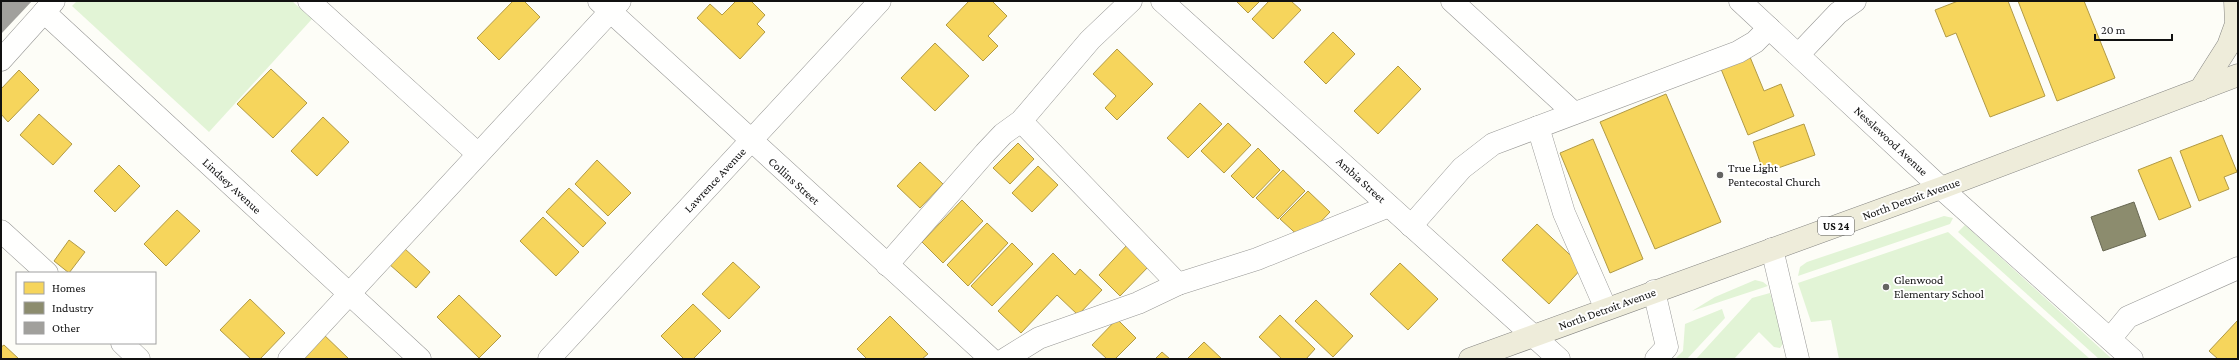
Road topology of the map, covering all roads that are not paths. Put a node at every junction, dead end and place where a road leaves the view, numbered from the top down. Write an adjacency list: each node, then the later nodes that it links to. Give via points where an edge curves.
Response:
1 (309, 1): 20 (street)
2 (880, 1): 19 (street, Lawrence Avenue)
3 (1131, 1): 17 (street, via 1090,40)
4 (1162, 1): 22 (street, Ambia Street)
5 (1452, 1): 16 (street)
6 (1740, 1): 11 (street, Nesslewood Avenue)
7 (1855, 1): 12 (street, via 1838,13)
8 (2235, 1): 15 (main road, via 2236,24 2228,46)
9 (610, 4): 19 (street, Collins Street); 20 (street)
10 (49, 7): 13 (street); 31 (street, Lindsey Avenue)
11 (1769, 28): 12 (street, Nesslewood Avenue); 16 (street, via 1738,52)
12 (1799, 54): 21 (street, Nesslewood Avenue)
13 (1, 60)
14 (2238, 77): 15 (main road, North Detroit Avenue / US 24)
15 (2200, 90): 21 (main road, North Detroit Avenue / US 24)
16 (1574, 113): 18 (street)
17 (1020, 121): 26 (street, via 985,153); 29 (street)
18 (1538, 127): 23 (street, via 1493,144 1477,155 1462,168); 32 (street, via 1564,213)
19 (751, 142): 26 (street, Collins Street); 40 (street, Lawrence Avenue)
20 (478, 154): 31 (street)
21 (1941, 188): 25 (main road, North Detroit Avenue / US 24); 34 (street, Nesslewood Avenue)
22 (1389, 206): 23 (street, Ambia Street); 29 (street, via 1256,259)
23 (1411, 226): 33 (street, Ambia Street)
24 (1, 231): 28 (street)
25 (1772, 249): 30 (main road, North Detroit Avenue / US 24); 36 (street)
26 (886, 264): 41 (street, Collins Street)
27 (2238, 268): 34 (street, via 2128,317)
28 (45, 272)
29 (1178, 284): 42 (street, via 1138,303 1039,338)
30 (1654, 291): 32 (main road, North Detroit Avenue / US 24); 45 (street, via 1667,347)
31 (349, 293): 38 (street); 39 (street, Lindsey Avenue)
32 (1606, 309): 33 (main road, North Detroit Avenue / US 24)
33 (1533, 336): 43 (main road, North Detroit Avenue / US 24); 44 (street, Ambia Street)
34 (2110, 339): 46 (street, Nesslewood Avenue)
35 (123, 344): 37 (street)
36 (1791, 354)
37 (139, 359)
38 (289, 359)
39 (420, 359)
40 (549, 359)
41 (991, 359)
42 (1005, 359)
43 (1470, 359)
44 (1560, 359)
45 (1656, 359)
46 (2132, 359)

